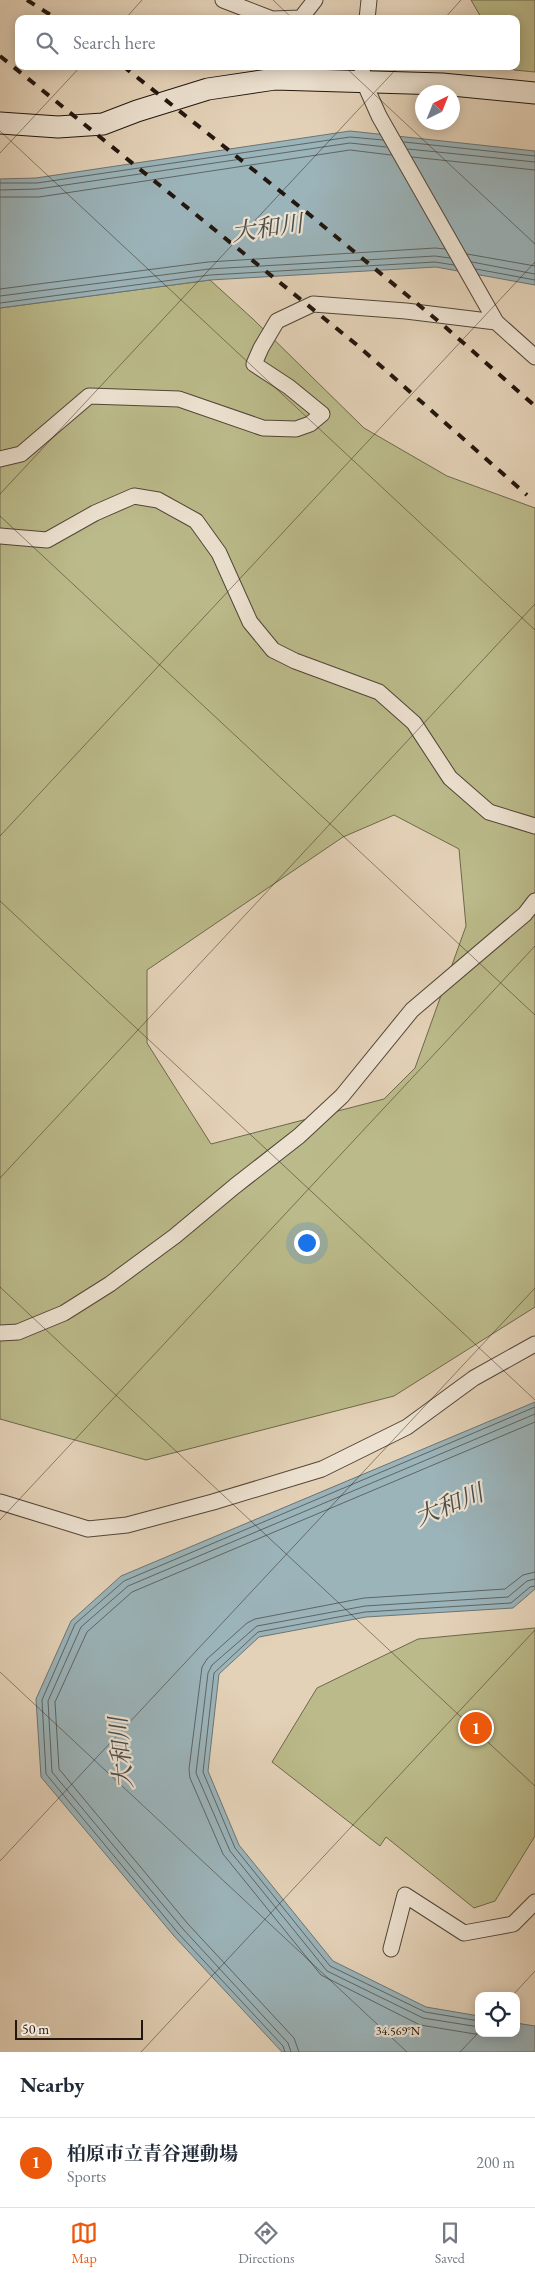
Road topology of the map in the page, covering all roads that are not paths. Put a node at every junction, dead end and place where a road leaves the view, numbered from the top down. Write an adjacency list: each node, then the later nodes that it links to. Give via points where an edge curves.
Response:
1 (223, 0): 4 (street)
2 (315, 0): 5 (street)
3 (370, 0): 6 (street)
4 (262, 15)
5 (303, 15)
6 (368, 15)
7 (363, 73): 8 (main road); 9 (main road, via 208,89 103,124 58,127); 10 (street, via 379,116)
8 (535, 93)
9 (0, 123)
10 (492, 315): 11 (street); 12 (street, via 313,304 276,321 254,364 290,387 322,414 310,424 296,429 263,428 179,399 89,396 21,454)
11 (535, 357)
12 (0, 459)
13 (0, 536): 14 (street, via 47,540 134,496 158,500 196,521 219,553 250,622 273,650 379,692 414,723 450,778 489,812)
14 (535, 826)
15 (535, 902): 16 (street, via 412,1010 342,1096 300,1136 110,1284 64,1314 18,1332)
16 (0, 1333)
17 (535, 1344): 18 (street, via 474,1378 407,1427 322,1469 214,1502 127,1525 88,1529)
18 (0, 1502)
19 (535, 1902): 20 (street, via 513,1924 464,1933 405,1895)
20 (391, 1949)

